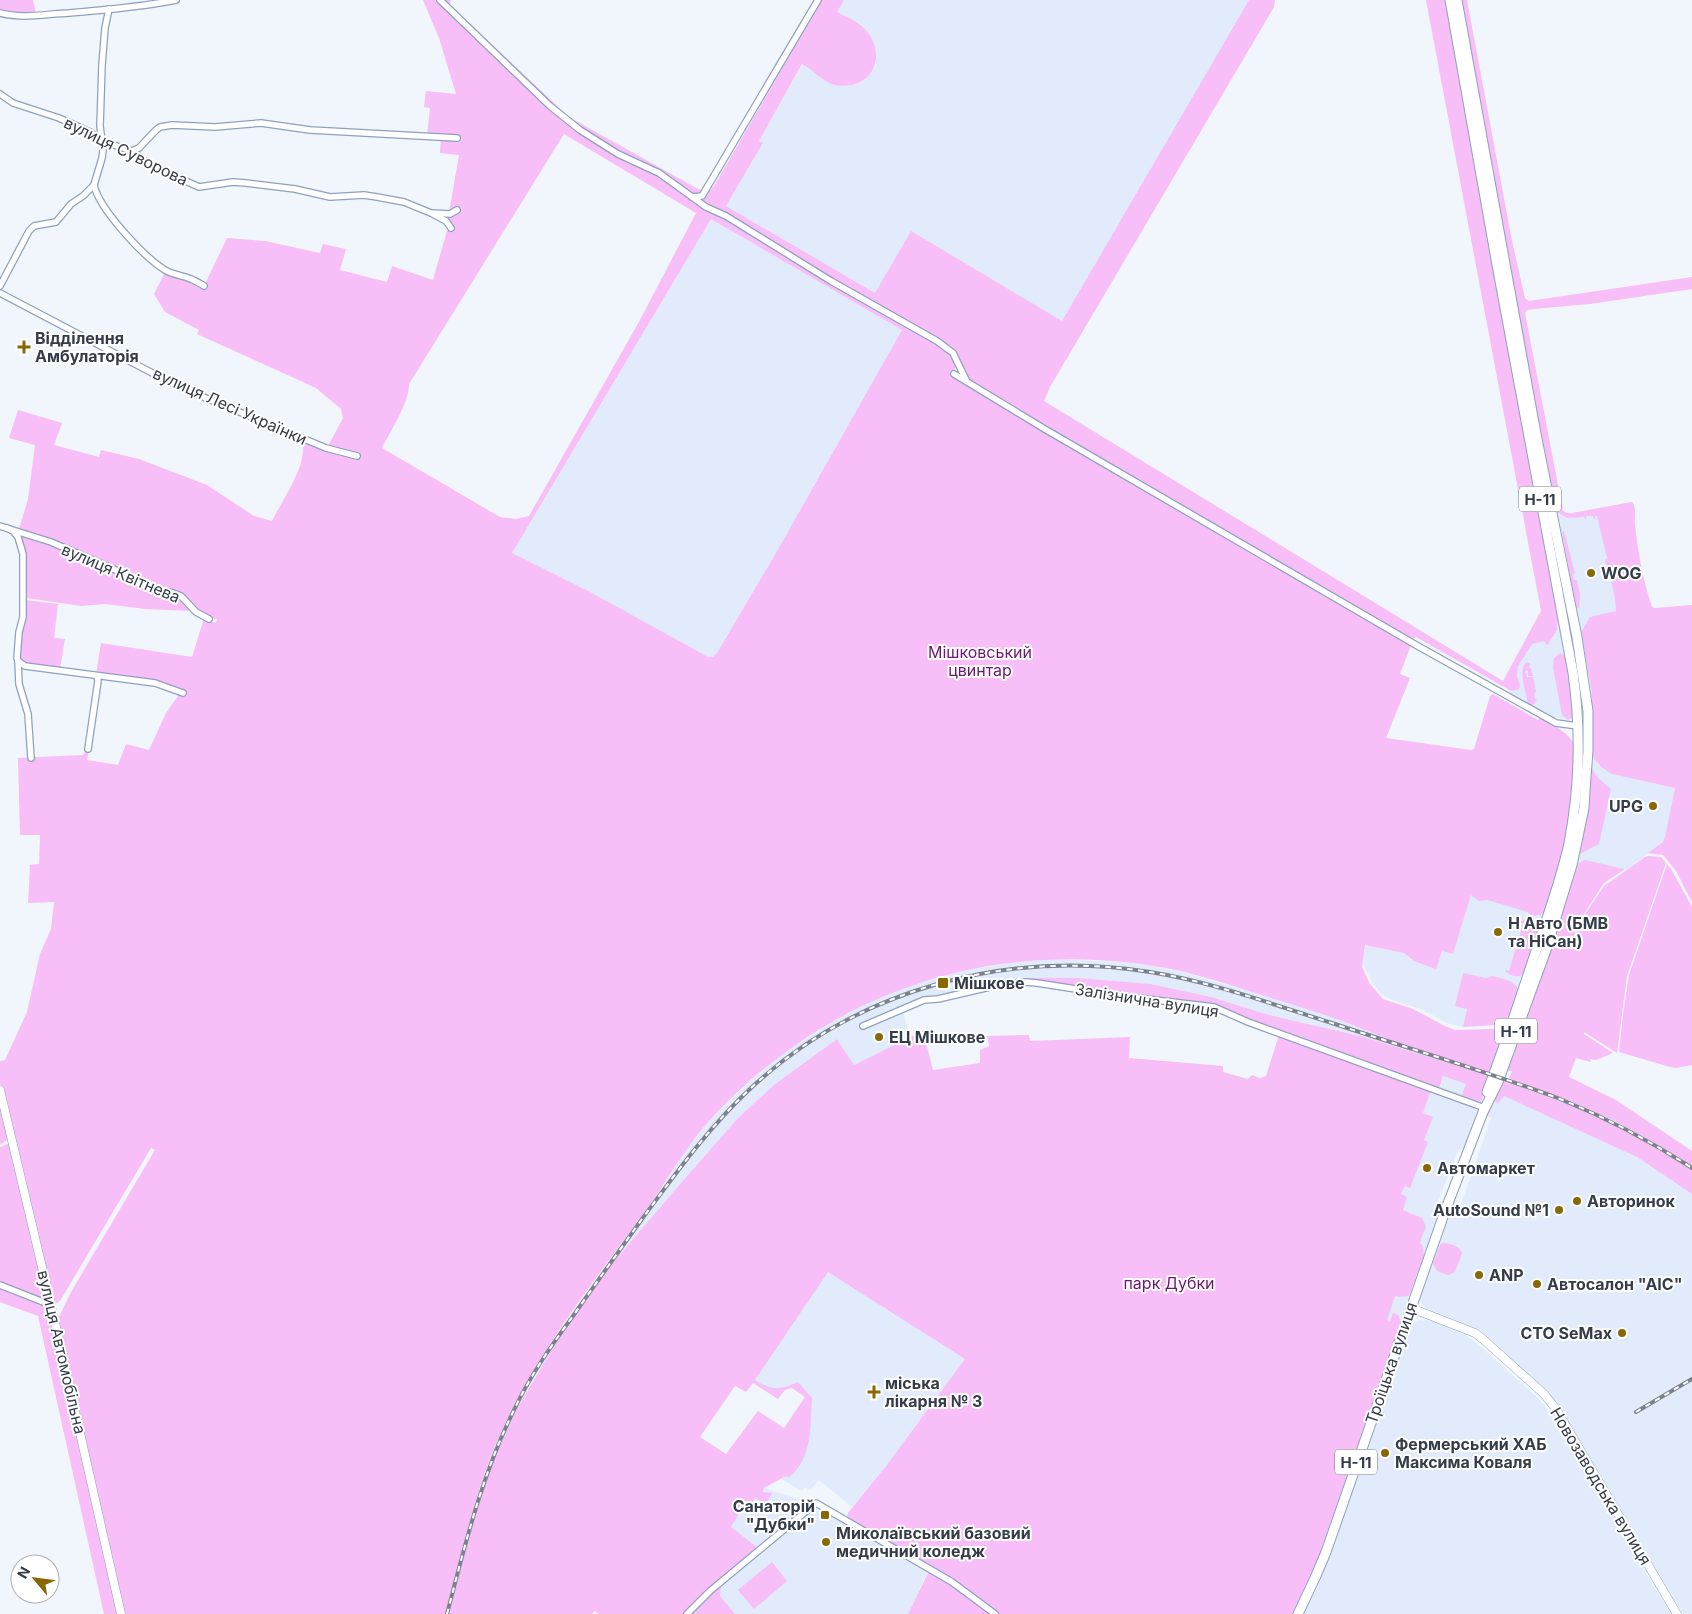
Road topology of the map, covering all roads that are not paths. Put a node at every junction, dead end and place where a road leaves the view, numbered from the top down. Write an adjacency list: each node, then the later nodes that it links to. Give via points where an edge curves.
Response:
1 (176, 0): 6 (street)
2 (440, 0): 15 (street, via 566,119 618,154 659,173)
3 (818, 0): 15 (street)
4 (1450, 0): 31 (main road, Н-11, via 1573,672)
5 (1457, 0): 36 (main road, Н-11, via 1536,434 1577,637 1588,726 1584,808 1572,865 1560,908 1498,1082)
6 (109, 10): 7 (street, via 25,16); 10 (street, via 102,65)
7 (0, 13)
8 (0, 94): 10 (street, вулиця Суворова, via 14,103 90,132)
9 (457, 138): 12 (street, via 301,129 261,123 215,127 172,125 160,127)
10 (102, 141): 11 (street, вулиця Суворова); 13 (street)
11 (117, 147): 12 (street, вулиця Суворова); 13 (street)
12 (132, 151): 17 (street, вулиця Суворова, via 150,165 199,187 240,183 295,189 330,197 364,195 404,202)
13 (102, 158): 14 (street)
14 (94, 185): 19 (street, via 56,222 31,228); 20 (street, via 100,201 143,253 165,270)
15 (700, 199): 23 (street, via 831,281 937,342 953,353)
16 (457, 210): 17 (street, вулиця Суворова, via 450,214)
17 (431, 213): 18 (street, вулиця Суворова, via 446,221)
18 (451, 228)
19 (0, 286)
20 (204, 286)
21 (0, 293): 24 (street, вулиця Лесі Українки, via 177,386 326,448)
22 (954, 374): 23 (street)
23 (968, 382): 31 (street, via 1416,645 1556,723)
24 (357, 456)
25 (0, 526): 26 (street, вулиця Квітнева)
26 (7, 528): 27 (street, вулиця Квітнева, via 51,542 125,574 144,586 181,596 196,612); 28 (street, via 18,537 23,554 23,617)
27 (209, 619)
28 (18, 661): 29 (street, via 25,666); 33 (street, via 19,684 28,714)
29 (97, 676): 30 (street, via 155,683); 32 (street)
30 (183, 694)
31 (1578, 726): 36 (main road, Н-11, via 1577,791 1564,862)
32 (88, 749)
33 (30, 758)
34 (863, 1026): 36 (street, Залізнична вулиця, via 924,1000 994,986 1037,983 1219,1008 1248,1022)
35 (0, 1090): 39 (street, вулиця Автомобільна)
36 (1482, 1110): 38 (main road, Троїцька вулиця / Н-11)
37 (0, 1285): 39 (street)
38 (1411, 1308): 43 (main road, Троїцька вулиця / Н-11, via 1326,1552); 44 (street, Новозаводська вулиця, via 1475,1333 1544,1394 1581,1449)
39 (54, 1310): 40 (street, вулиця Автомобільна)
40 (121, 1614)
41 (687, 1614): 42 (street, via 816,1503 952,1582)
42 (994, 1614)
43 (1298, 1614)
44 (1677, 1614)

